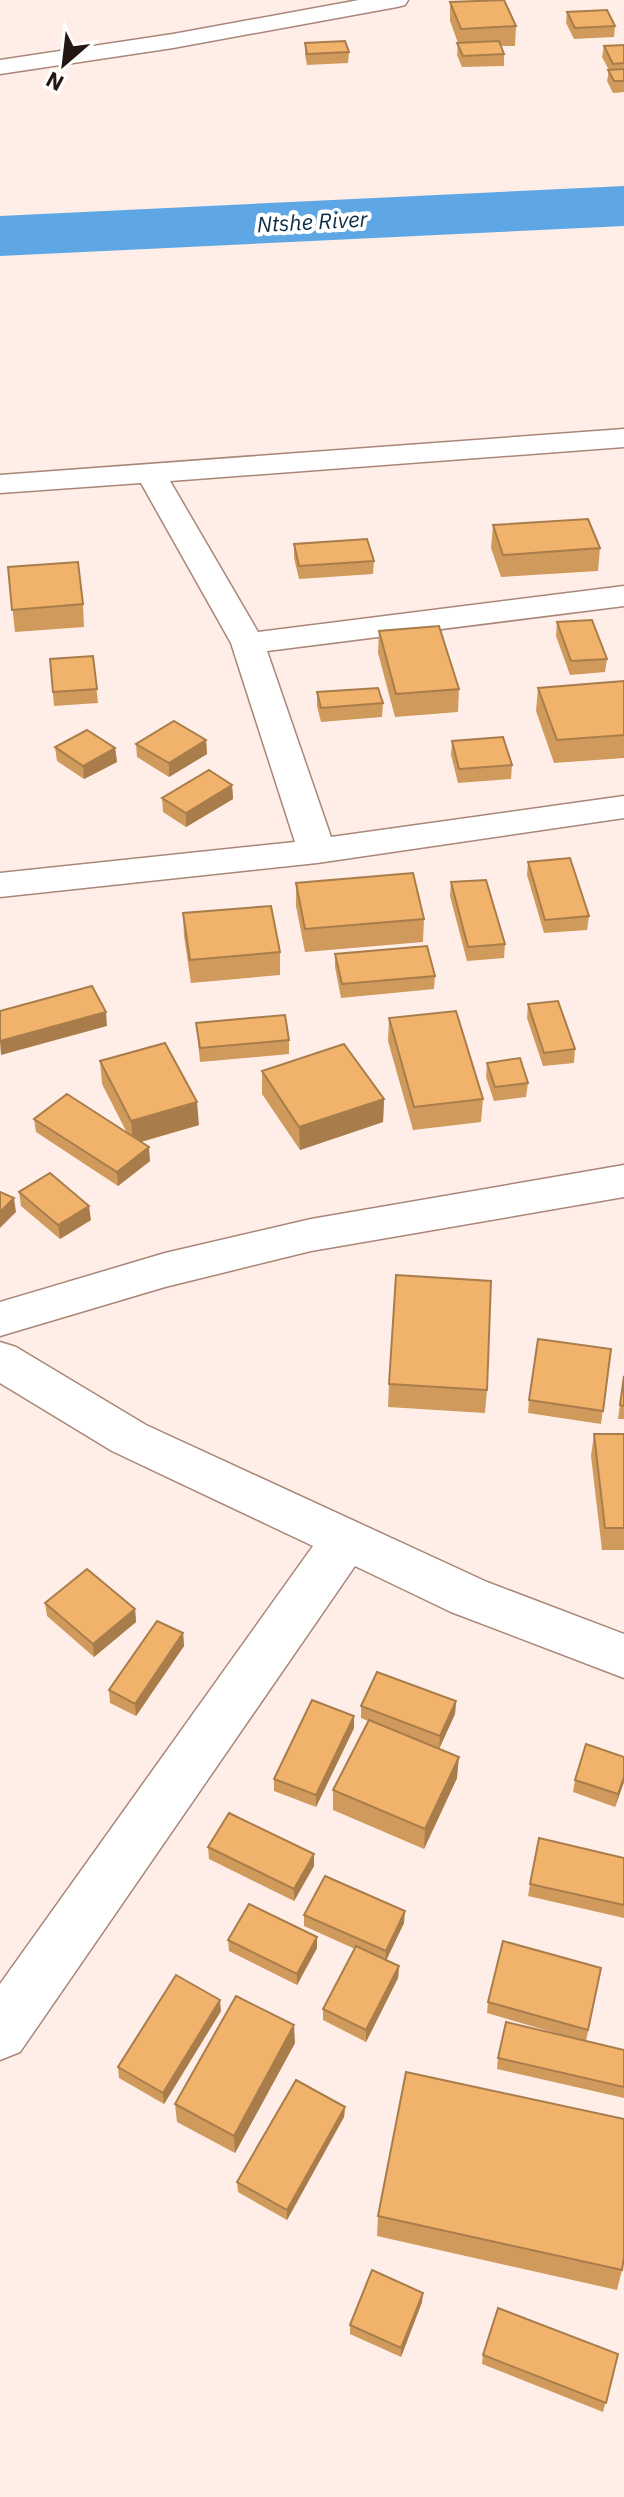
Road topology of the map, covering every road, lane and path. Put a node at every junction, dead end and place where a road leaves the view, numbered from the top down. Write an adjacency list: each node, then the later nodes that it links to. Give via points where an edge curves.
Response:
1 (397, 0): 2 (street)
2 (0, 67)
3 (624, 438): 4 (street)
4 (151, 474): 5 (street); 7 (street)
5 (0, 484)
6 (624, 596): 7 (street)
7 (248, 643): 9 (street)
8 (624, 807): 9 (street)
9 (317, 851): 10 (street)
10 (0, 885)
11 (624, 1181): 12 (street, via 311,1235 165,1270)
12 (0, 1319)
13 (0, 1360): 14 (street, via 129,1438)
14 (346, 1539): 15 (street, via 469,1597); 16 (street)
15 (624, 1656)
16 (0, 2032)

